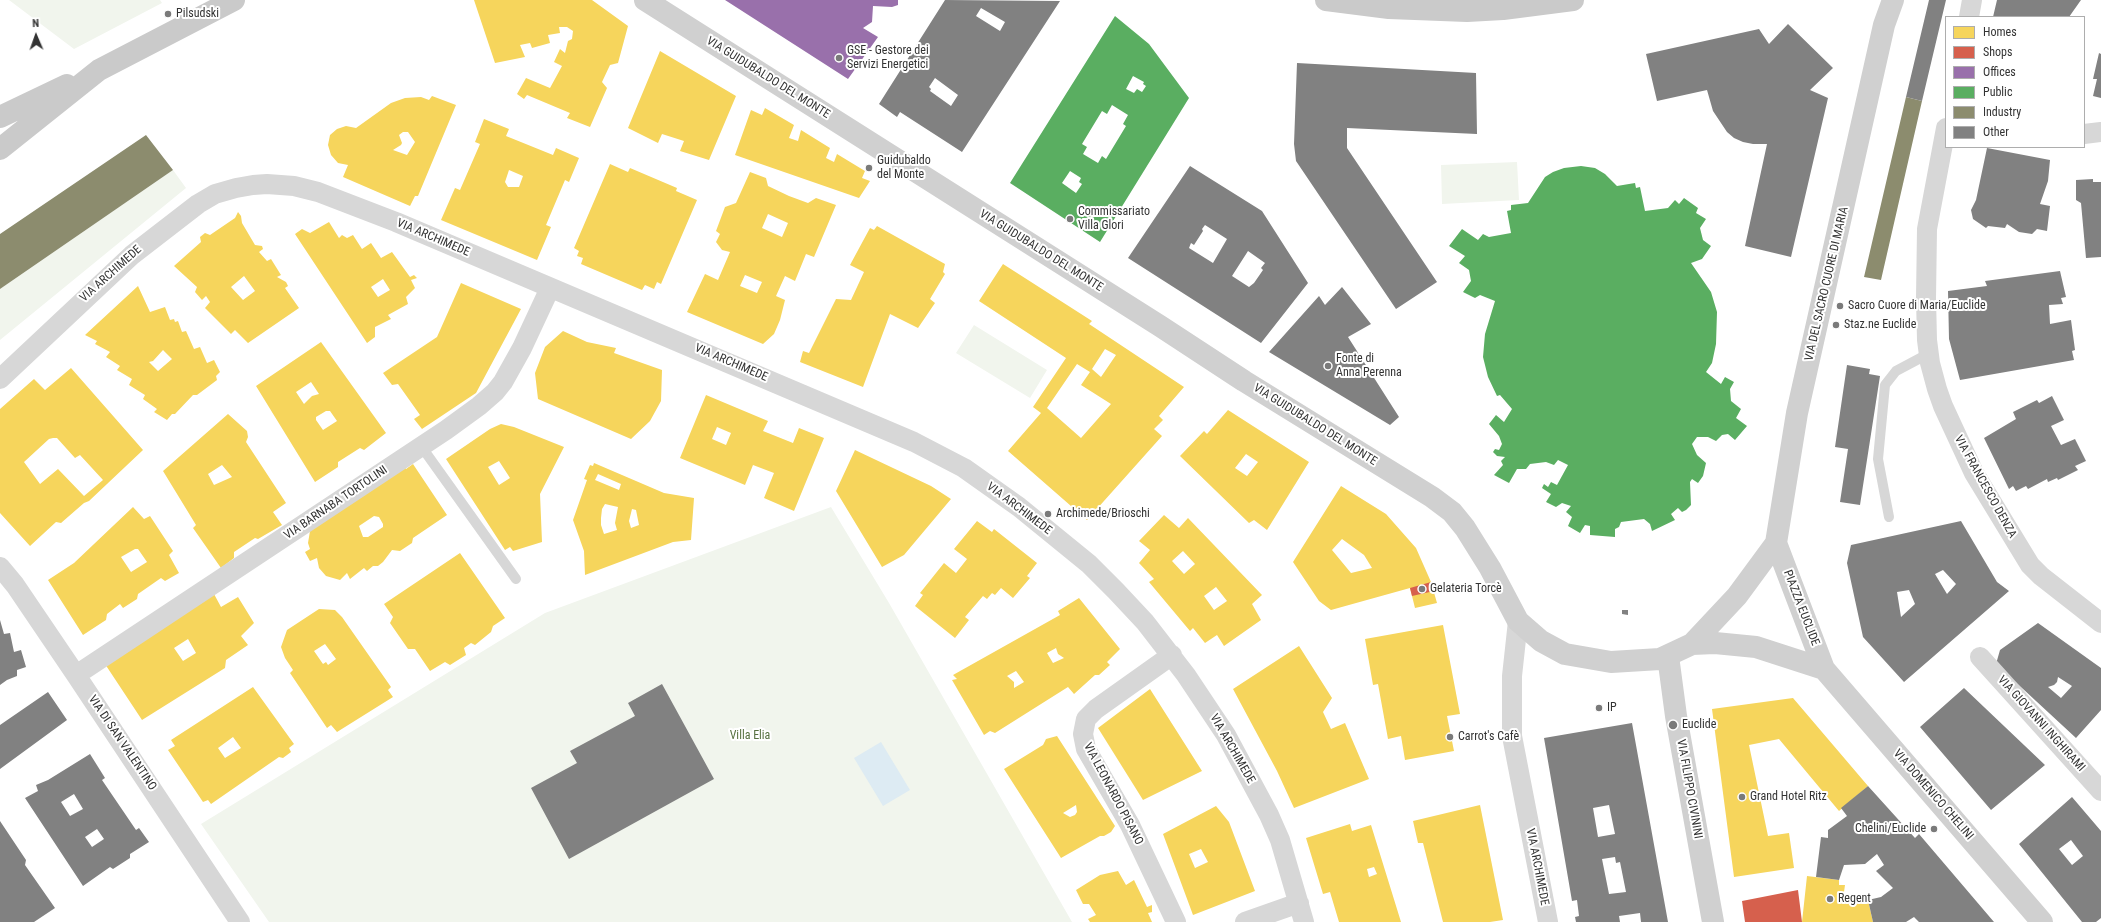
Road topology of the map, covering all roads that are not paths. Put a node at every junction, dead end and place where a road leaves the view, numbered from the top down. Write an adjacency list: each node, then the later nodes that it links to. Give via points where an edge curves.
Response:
1 (234, 0): 10 (main road)
2 (1326, 0): 3 (main road, via 1389,8 1467,10 1503,9)
3 (1573, 0)
4 (1881, 0): 9 (street, VIA DEL SACRO CUORE DI MARIA)
5 (1893, 0): 9 (street, VIA DEL SACRO CUORE DI MARIA)
6 (1972, 0): 8 (street)
7 (649, 1): 20 (street, VIA GUIDUBALDO DEL MONTE, via 1244,381)
8 (1968, 16)
9 (1884, 25): 22 (street, VIA DEL SACRO CUORE DI MARIA, via 1798,413)
10 (99, 70): 11 (main road); 15 (main road)
11 (0, 117)
12 (2101, 132): 14 (street)
13 (1945, 134): 17 (street, VIA FRANCESCO DENZA, via 1928,229)
14 (2085, 134)
15 (0, 149)
16 (550, 288): 18 (street, VIA ARCHIMEDE, via 396,222 318,192 279,184 236,188 215,194 198,204 144,245 87,295); 19 (street, VIA BARNABA TORTOLINI, via 522,348 500,387 472,411); 28 (street, VIA ARCHIMEDE, via 871,422 964,468 1019,507 1089,564 1133,609)
17 (1928, 354): 21 (lane, via 1896,371 1885,385 1878,459); 26 (street, VIA FRANCESCO DENZA, via 1943,406 1974,473 2030,564 2041,576)
18 (0, 379)
19 (421, 446): 24 (lane); 32 (street, VIA BARNABA TORTOLINI)
20 (1432, 497): 25 (street, PIAZZA EUCLIDE, via 1452,512 1465,528)
21 (1889, 517)
22 (1776, 543): 27 (street, PIAZZA EUCLIDE, via 1737,596); 31 (street, PIAZZA EUCLIDE)
23 (0, 566): 32 (street, VIA DI SAN VALENTINO)
24 (516, 579)
25 (1518, 621): 29 (street, PIAZZA EUCLIDE, via 1541,641 1574,656 1611,662 1649,661); 39 (street, VIA ARCHIMEDE, via 1512,676 1512,736)
26 (2101, 623)
27 (1692, 644): 29 (street, PIAZZA EUCLIDE); 31 (street, PIAZZA EUCLIDE, via 1715,643 1756,647)
28 (1172, 655): 34 (street, VIA ARCHIMEDE, via 1226,735 1255,788 1280,840); 36 (street, VIA LEONARDO PISANO, via 1096,709 1086,719 1083,734 1086,749 1133,830)
29 (1668, 656): 40 (street, VIA FILIPPO CIVININI, via 1676,716)
30 (1980, 657): 33 (street, VIA GIOVANNI INGHIRAMI)
31 (1824, 669): 41 (street, VIA DOMENICO CHELINI)
32 (76, 675): 35 (street, VIA DI SAN VALENTINO)
33 (2101, 791)
34 (1299, 903): 37 (street); 38 (street, VIA ARCHIMEDE)
35 (240, 922)
36 (1176, 922)
37 (1245, 922)
38 (1304, 922)
39 (1548, 922)
40 (1713, 922)
41 (2042, 922)

